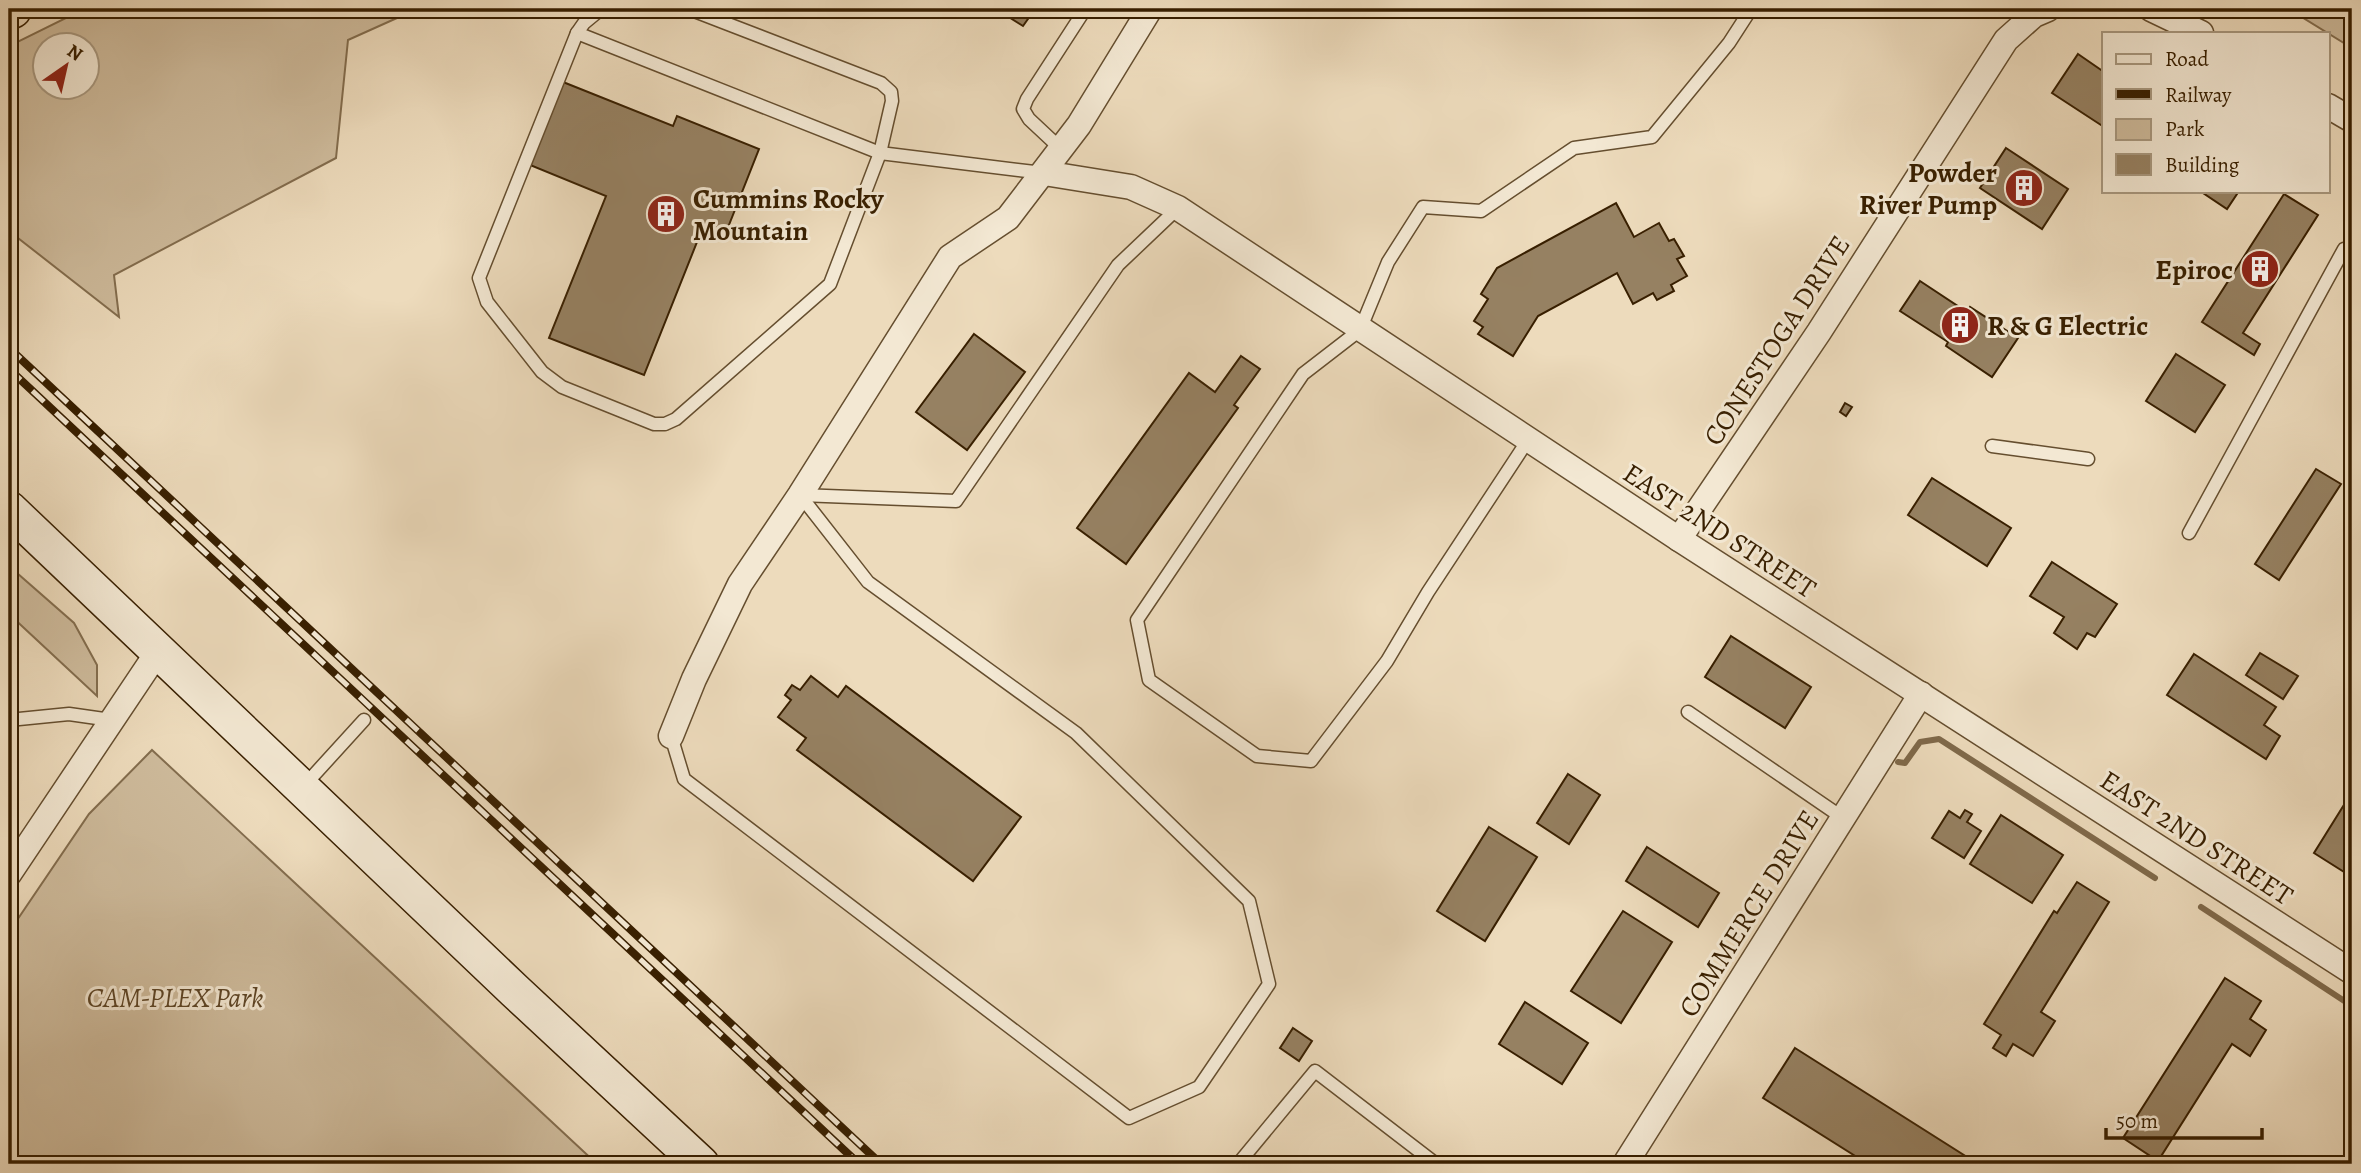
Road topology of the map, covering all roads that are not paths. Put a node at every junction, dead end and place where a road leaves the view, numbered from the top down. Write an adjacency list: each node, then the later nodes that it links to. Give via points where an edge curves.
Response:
1 (601, 9): 9 (lane)
2 (689, 9): 13 (lane, via 881,83 891,92 892,101)
3 (1150, 9): 12 (street)
4 (1751, 9): 17 (lane, via 1652,137 1574,148 1481,211 1423,207 1388,262)
5 (2048, 9): 24 (street, CONESTOGA DRIVE, via 2006,40 1819,332)
6 (2151, 9): 8 (street)
7 (1084, 11): 12 (lane, via 1023,109)
8 (2199, 32)
9 (577, 33): 13 (lane); 13 (lane, via 479,278 487,302 542,372 562,387 654,424 676,419 830,284)
10 (2330, 107): 11 (street)
11 (2352, 120)
12 (1060, 148): 14 (street)
13 (880, 153): 14 (lane)
14 (1044, 173): 15 (street, EAST 2ND STREET, via 1131,187); 21 (street, via 1008,218 950,257)
15 (1178, 208): 17 (street, EAST 2ND STREET); 21 (lane, via 1118,265 956,501)
16 (2344, 249): 23 (lane)
17 (1360, 330): 18 (street, EAST 2ND STREET); 18 (lane, via 1303,374 1137,620 1149,680 1257,756 1311,761 1387,661)
18 (1528, 440): 24 (street, EAST 2ND STREET)
19 (1992, 446): 20 (lane)
20 (2088, 459)
21 (800, 495): 31 (street, via 740,584); 31 (lane, via 868,582 1076,733 1249,901 1269,984 1199,1087 1129,1118 684,779)
22 (9, 509): 25 (main road)
23 (2189, 533)
24 (1679, 539): 26 (street, EAST 2ND STREET)
25 (159, 650): 29 (street); 32 (main road)
26 (1921, 694): 33 (street, COMMERCE DRIVE); 35 (street, EAST 2ND STREET)
27 (1688, 712): 33 (lane)
28 (9, 720): 29 (lane, via 69,714)
29 (111, 720): 34 (street)
30 (364, 720): 32 (lane)
31 (671, 736)
32 (303, 788): 36 (main road)
33 (1843, 818): 39 (street, COMMERCE DRIVE)
34 (9, 874)
35 (2352, 972)
36 (701, 1164)
37 (1238, 1164): 38 (lane, via 1315,1072)
38 (1436, 1164)
39 (1625, 1164)

